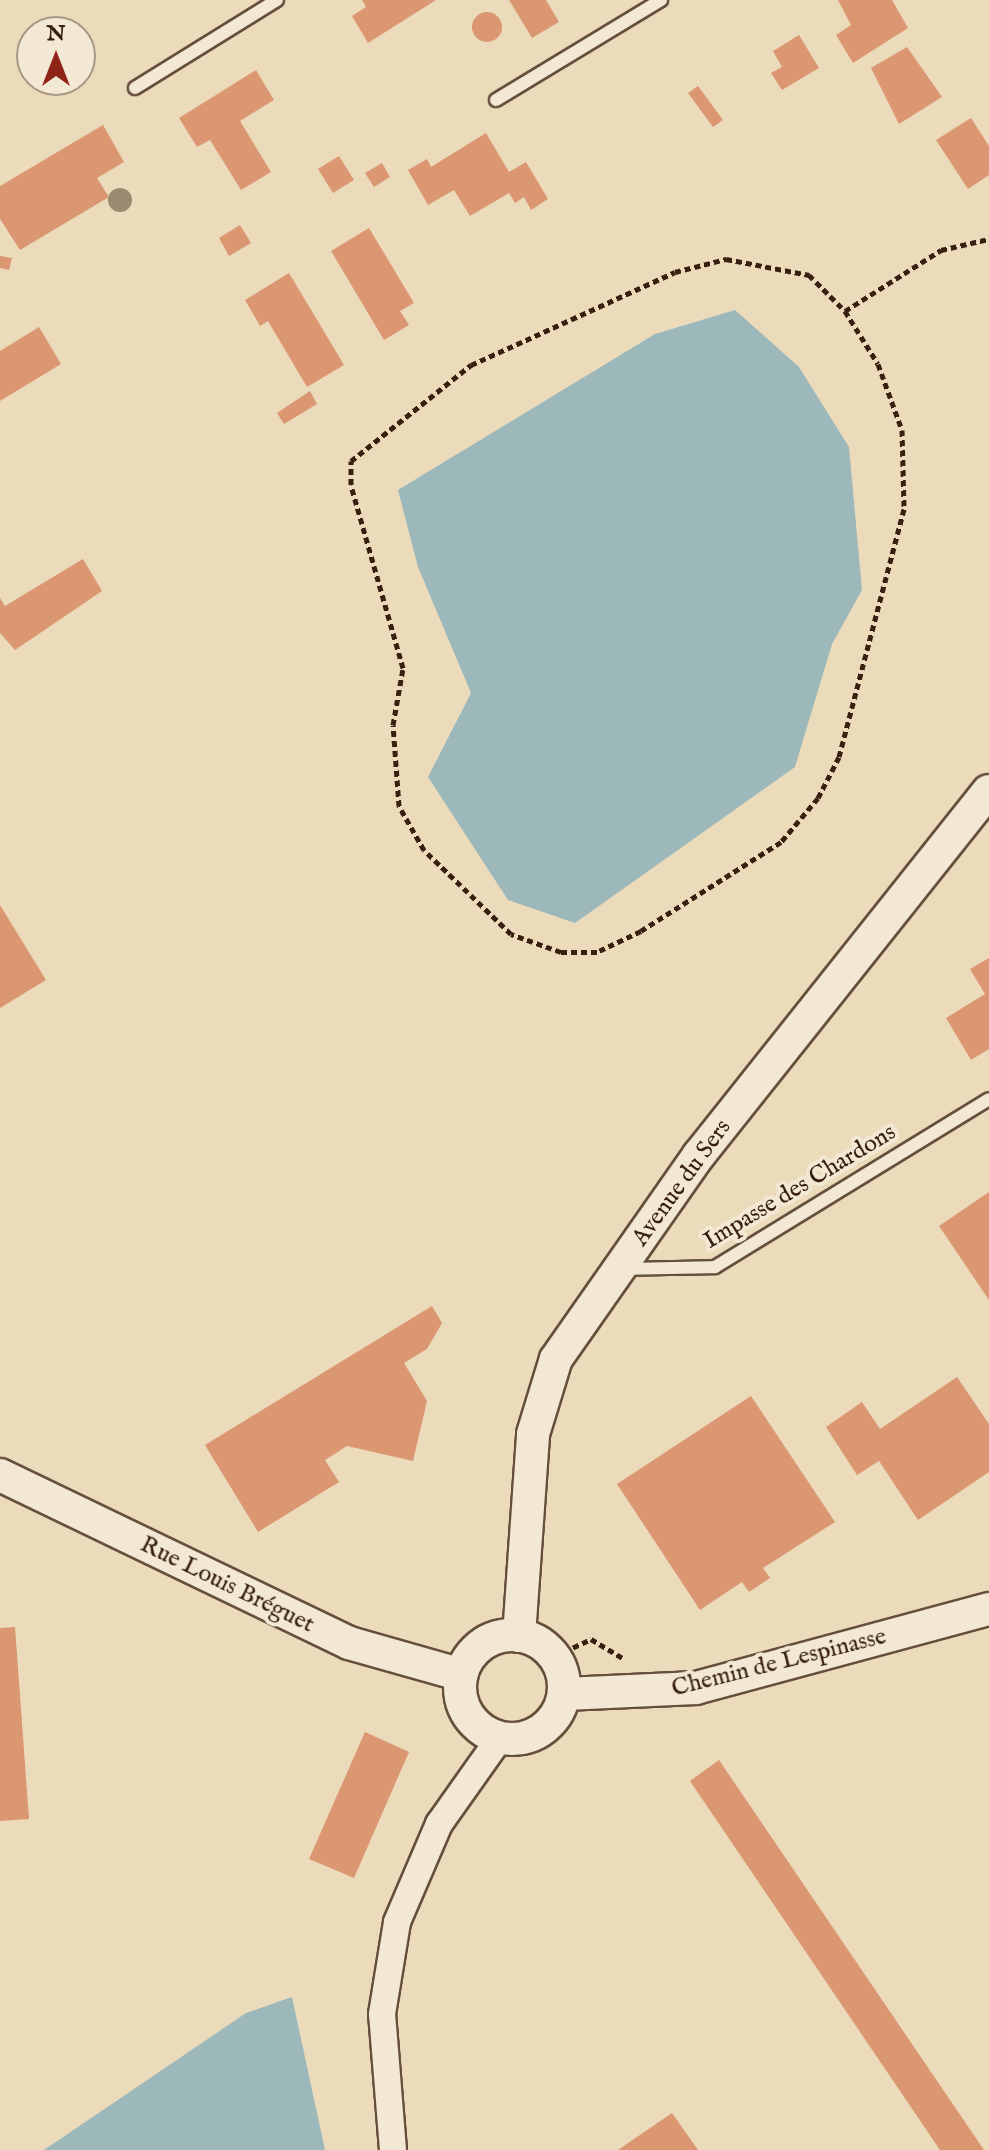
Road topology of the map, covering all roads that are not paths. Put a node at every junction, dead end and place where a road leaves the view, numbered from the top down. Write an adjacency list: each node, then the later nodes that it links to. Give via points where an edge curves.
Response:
1 (277, 0): 3 (lane)
2 (661, 0): 4 (lane)
3 (135, 88)
4 (496, 100)
5 (989, 791): 7 (street, Avenue du Sers, via 699,1155)
6 (989, 1099): 7 (lane, Impasse des Chardons, via 715,1267)
7 (620, 1269): 10 (street, Avenue du Sers, via 578,1320 540,1393)
8 (0, 1475): 11 (street, Rue Louis Bréguet, via 349,1643)
9 (989, 1609): 12 (street, Chemin de Lespinasse, via 696,1688)
10 (519, 1636): 11 (street, via 489,1640); 12 (street, via 555,1656)
11 (462, 1675): 13 (street, via 464,1709)
12 (565, 1694): 13 (street, via 558,1714 538,1733)
13 (500, 1738): 14 (street, via 439,1824 397,1922 382,2014)
14 (393, 2150)

